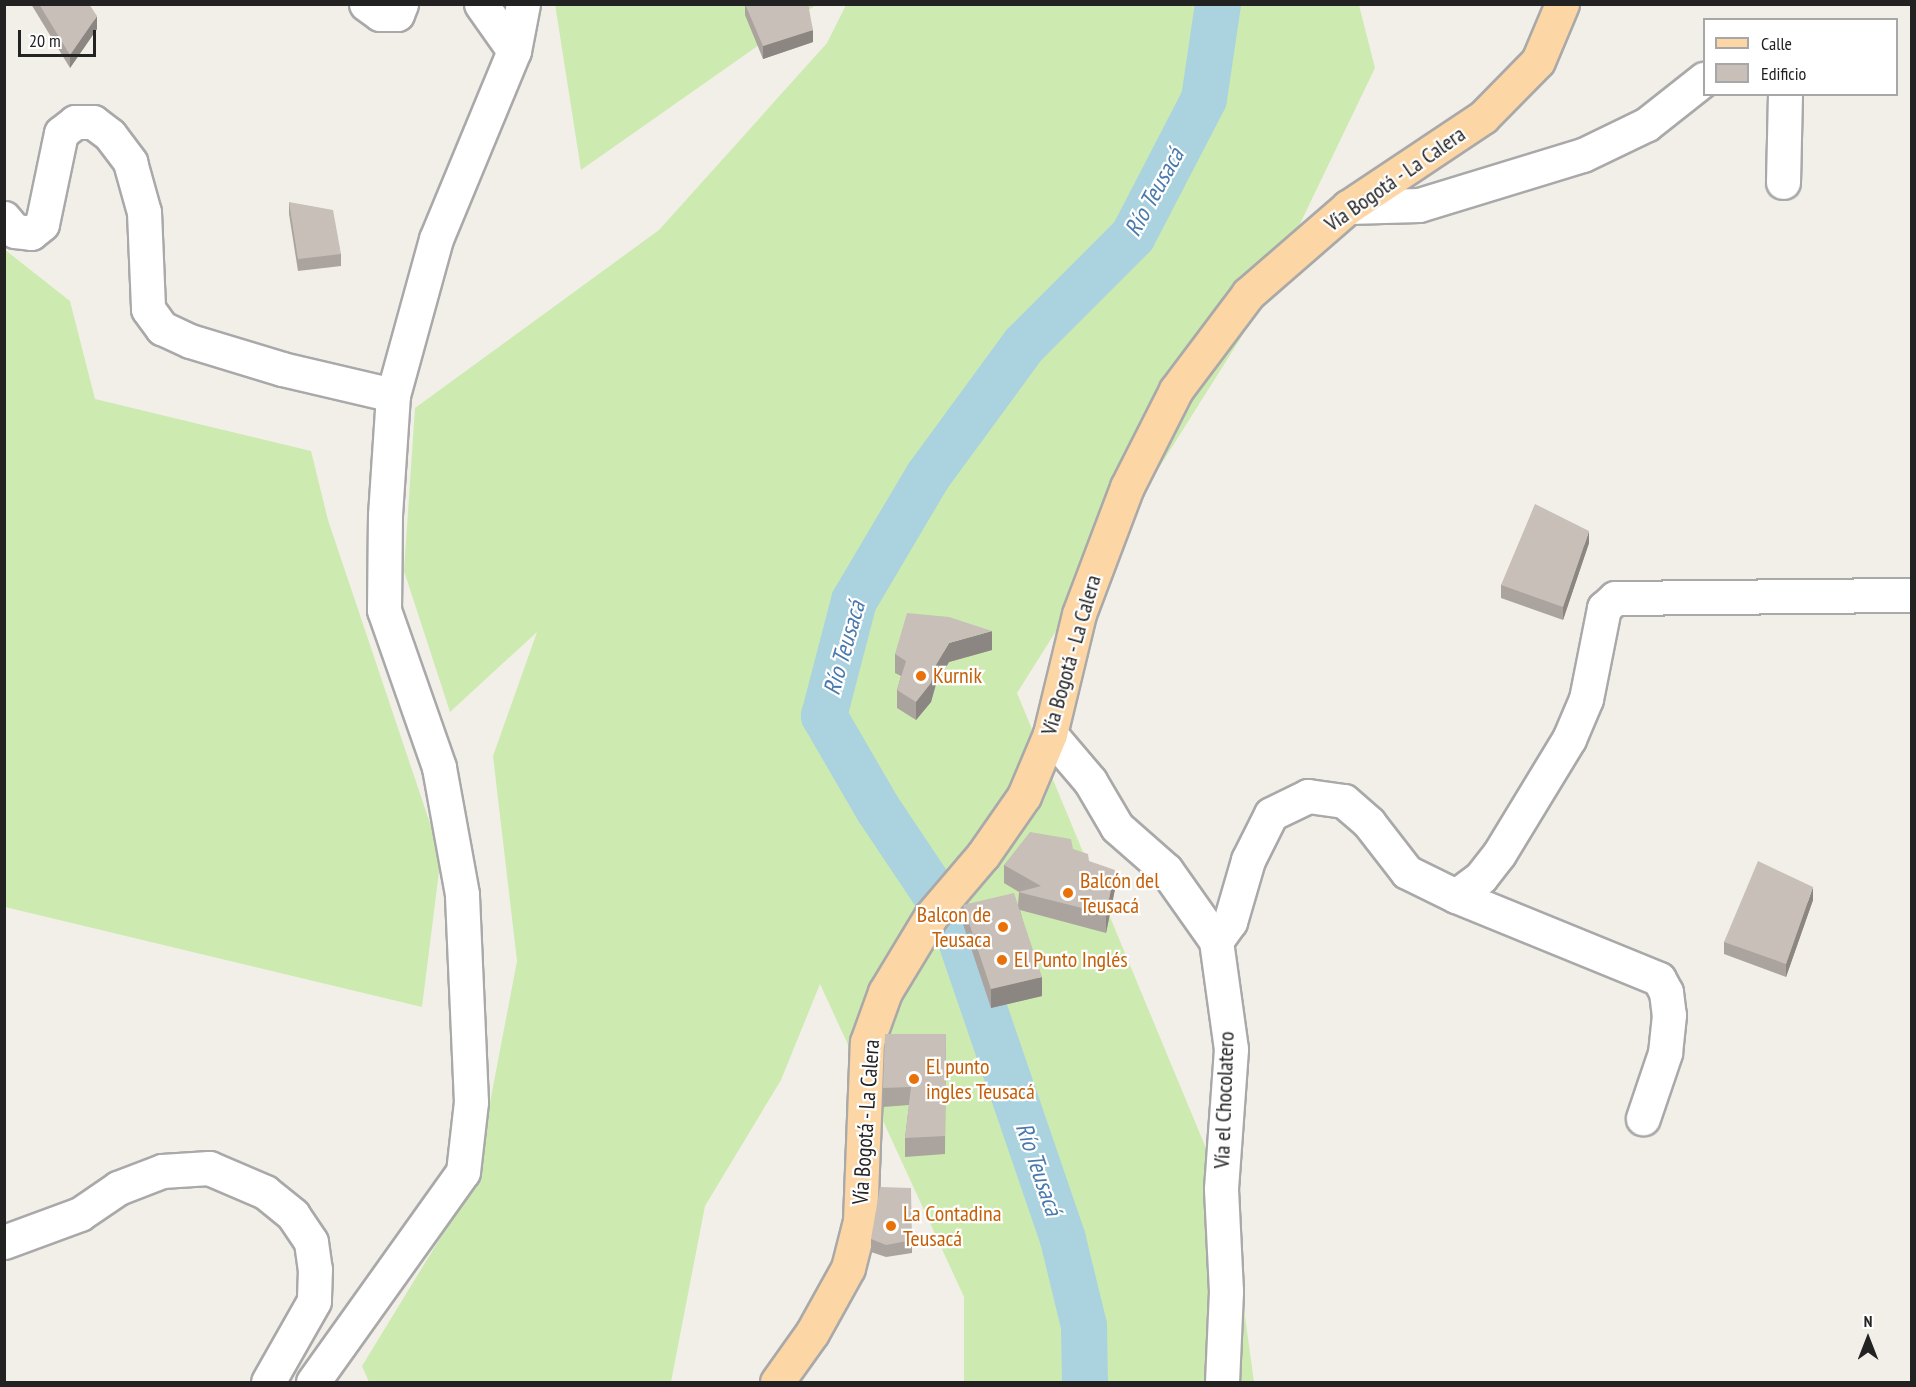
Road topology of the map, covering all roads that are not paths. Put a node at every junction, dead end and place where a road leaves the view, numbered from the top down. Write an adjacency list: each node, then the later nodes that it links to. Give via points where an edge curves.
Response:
1 (366, 4): 2 (street, via 380,14 397,14)
2 (402, 4)
3 (481, 4): 6 (street)
4 (523, 4): 6 (street)
5 (1562, 4): 10 (main road, Vía Bogotá - La Calera, via 1538,61 1483,117)
6 (514, 51): 12 (street, via 436,239)
7 (1703, 80): 10 (street, via 1647,124 1582,155 1419,205)
8 (1785, 96): 9 (street)
9 (1783, 182)
10 (1348, 207): 14 (main road, Vía Bogotá - La Calera, via 1248,294 1176,390 1127,487 1078,614)
11 (4, 218): 12 (street, via 15,231 31,233 42,224 61,133 75,122 93,122 110,135 130,162 144,212 148,309 162,328 190,341 282,369)
12 (393, 395): 20 (street, via 384,610 439,767 460,883 471,1102 463,1172)
13 (1911, 596): 15 (street, via 1615,598 1604,608 1586,699 1569,739 1499,854 1481,877)
14 (1050, 734): 16 (street, Vía el Chocolatero, via 1090,782 1117,827 1166,870); 21 (main road, Vía Bogotá - La Calera, via 1024,796 983,855 931,916 885,992 867,1042 860,1221 848,1268 812,1333)
15 (1456, 897): 16 (street, via 1407,872 1369,822 1344,801 1308,796 1271,814 1248,860 1230,922); 17 (street, via 1659,980 1666,992 1669,1015 1665,1053)
16 (1216, 941): 22 (street, Vía el Chocolatero, via 1231,1049 1221,1189 1226,1291)
17 (1643, 1118)
18 (4, 1242): 19 (street, via 80,1214 118,1188 162,1171 209,1168 265,1192 293,1215 311,1242 315,1269 315,1300)
19 (268, 1383)
20 (313, 1383)
21 (777, 1383)
22 (1222, 1383)

